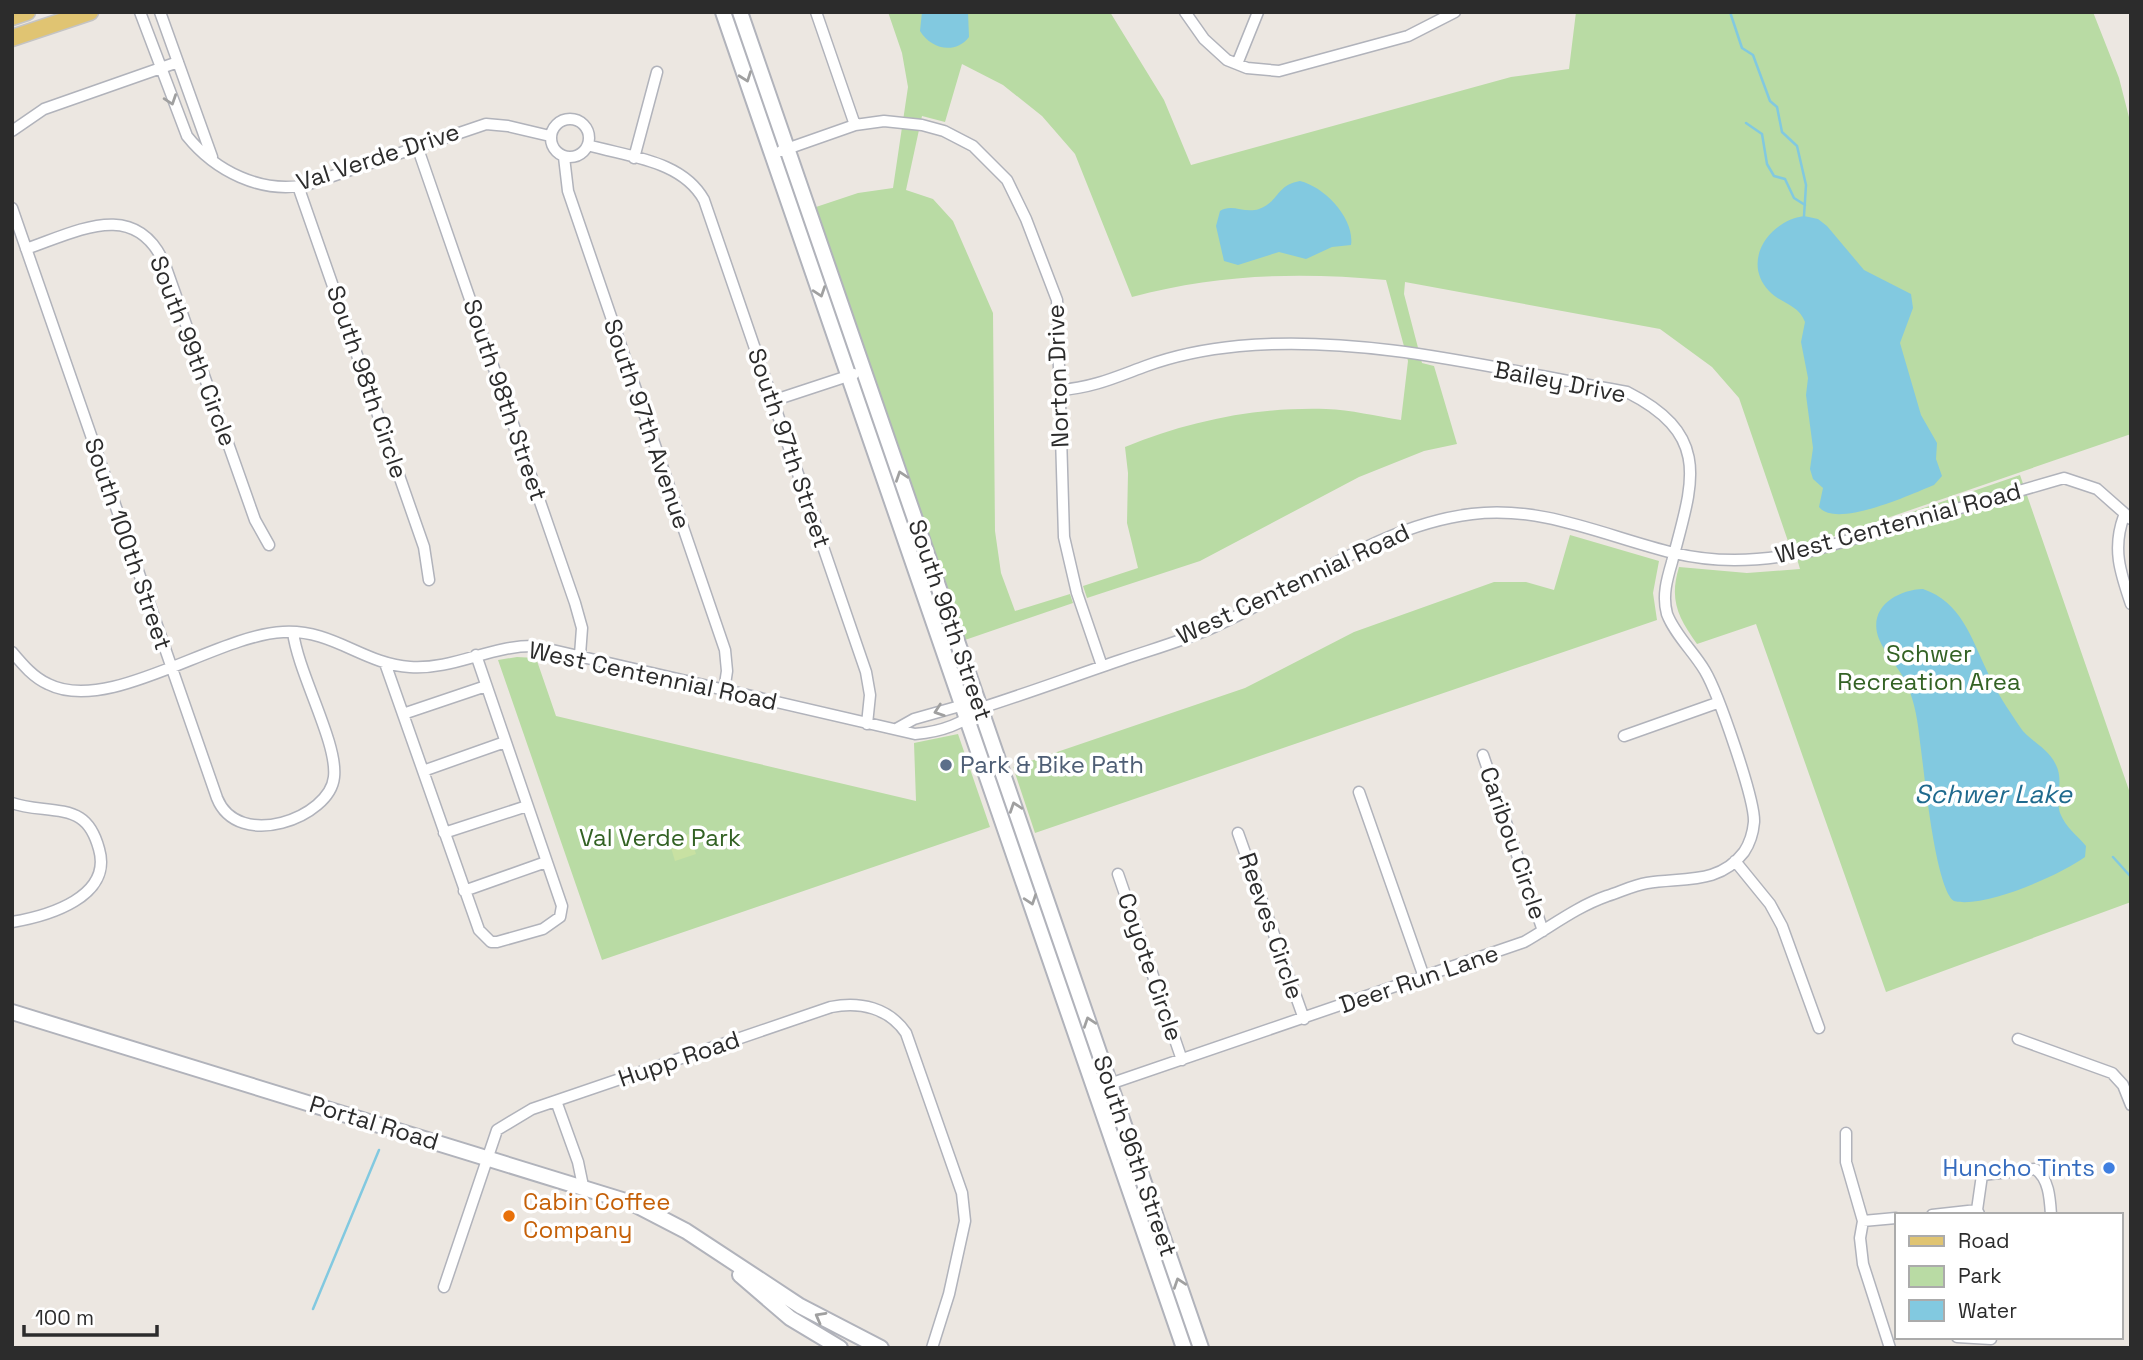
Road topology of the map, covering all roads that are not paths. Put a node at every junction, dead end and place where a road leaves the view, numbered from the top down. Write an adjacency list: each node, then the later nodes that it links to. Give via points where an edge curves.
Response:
1 (27, 12): 11 (main road)
2 (90, 12): 12 (main road)
3 (140, 12): 15 (street, Val Verde Drive)
4 (160, 12): 13 (street)
5 (723, 12): 23 (main road, South 96th Street, one-way to 23)
6 (740, 12): 22 (main road, South 96th Street)
7 (816, 12): 17 (street)
8 (1185, 12): 14 (street, via 1215,52)
9 (1258, 12): 14 (street)
10 (1455, 12): 14 (street, via 1408,36 1279,71)
11 (12, 17)
12 (12, 38)
13 (178, 62): 15 (street); 25 (street)
14 (1237, 64)
15 (161, 68): 18 (street, via 44,109); 25 (street, Val Verde Drive, one-way to 25, via 187,136)
16 (657, 72): 26 (street)
17 (855, 125): 22 (street, Norton Drive); 32 (street, Norton Drive, via 884,121 944,131 973,146 1007,180 1057,300)
18 (12, 131)
19 (550, 136): 20 (street, via 559,122 576,120 588,132); 21 (street, Val Verde Drive, via 491,124); 24 (street, via 553,148)
20 (588, 145): 24 (street, via 578,156); 26 (street)
21 (418, 146): 27 (street, Val Verde Drive); 42 (street, South 98th Street, via 576,603 582,628)
22 (788, 148): 23 (street, Norton Drive); 30 (main road, South 96th Street)
23 (773, 154): 31 (main road, South 96th Street, one-way to 31)
24 (564, 157): 47 (street, South 97th Avenue, via 568,191 726,653)
25 (212, 158): 27 (street, Val Verde Drive, via 248,181)
26 (635, 158): 33 (street, South 97th Street, via 687,177 704,200)
27 (298, 186): 37 (street, South 98th Circle, via 424,547)
28 (12, 208): 29 (street, South 100th Street)
29 (26, 248): 35 (street, South 99th Circle, via 107,223 129,227 151,242 165,265 255,520); 45 (street, South 100th Street)
30 (865, 370): 31 (street); 50 (main road, South 96th Street, one-way to 30)
31 (844, 377): 33 (street); 49 (main road, South 96th Street)
32 (1060, 390): 36 (street, Bailey Drive, via 1095,386 1147,365 1207,350 1315,342 1394,351 1627,392 1655,406 1673,424 1690,463 1687,507); 44 (street, Norton Drive, via 1064,537)
33 (772, 401): 53 (street, South 97th Street, via 866,672 870,695)
34 (2127, 517): 36 (street, West Centennial Road, via 2097,489 2064,478 1781,558 1721,560); 38 (street, via 2118,533 2116,553)
35 (269, 545)
36 (1674, 553): 44 (street, West Centennial Road, via 1539,516 1476,513 1436,520 1381,541 1214,627); 48 (street, Bailey Drive, via 1665,589 1666,610 1706,672)
37 (429, 580)
38 (2131, 604)
39 (293, 632): 43 (street, West Centennial Road, via 335,639); 45 (street, West Centennial Road, via 261,635); 45 (street, South 100th Street, via 334,774 331,790 321,804 268,825 249,827 224,812)
40 (12, 653): 45 (street, West Centennial Road, via 38,679 75,692 105,689)
41 (476, 655): 42 (street, West Centennial Road, via 527,646); 43 (street, West Centennial Road, via 429,668); 46 (street)
42 (580, 655): 47 (street, West Centennial Road)
43 (385, 663): 51 (street)
44 (1102, 666): 50 (street, West Centennial Road)
45 (170, 667)
46 (486, 686): 51 (street); 56 (street)
47 (724, 691): 53 (street, West Centennial Road)
48 (1717, 703): 55 (street); 64 (street, Bailey Drive, via 1752,804 1752,837)
49 (962, 704): 50 (street); 52 (main road, South 96th Street); 54 (street, one-way to 54)
50 (981, 708): 52 (street, West Centennial Road); 76 (main road, South 96th Street, one-way to 50)
51 (403, 714): 58 (street)
52 (968, 720): 54 (street, West Centennial Road, via 915,734); 77 (main road, South 96th Street, one-way to 77)
53 (867, 724): 54 (street, West Centennial Road)
54 (898, 728)
55 (1624, 736)
56 (506, 743): 58 (street); 61 (street)
57 (1483, 755): 69 (street, Caribou Circle)
58 (422, 771): 63 (street)
59 (1359, 792): 70 (street)
60 (12, 803): 68 (street, via 83,819 96,839 101,869 94,887 81,898)
61 (527, 806): 63 (street); 65 (street)
62 (1238, 832): 72 (street, Reeves Circle)
63 (444, 833): 67 (street)
64 (1735, 861): 69 (street, Deer Run Lane, via 1709,878 1646,883 1605,897 1573,910); 73 (street, via 1782,926)
65 (546, 862): 67 (street); 67 (street, via 562,906 560,917 543,929 491,942 479,930)
66 (1118, 874): 75 (street, Coyote Circle)
67 (464, 891)
68 (12, 922)
69 (1544, 931): 70 (street, Deer Run Lane)
70 (1424, 977): 72 (street, Deer Run Lane)
71 (12, 1012): 81 (main road, Portal Road)
72 (1304, 1019): 75 (street, Deer Run Lane)
73 (1819, 1028)
74 (2018, 1038): 79 (street, via 2112,1073)
75 (1182, 1060): 76 (street, Deer Run Lane)
76 (1111, 1084): 77 (street, Deer Run Lane); 96 (main road, South 96th Street, one-way to 76)
77 (1096, 1089): 95 (main road, South 96th Street)
78 (556, 1101): 81 (street, Hupp Road, via 509,1120 497,1130); 82 (street); 94 (street, Hupp Road, via 831,1007 875,1007 892,1018 906,1033 962,1193 965,1221)
79 (2131, 1105)
80 (1846, 1133): 86 (street, via 1846,1162)
81 (486, 1156): 82 (main road, Portal Road); 88 (street)
82 (583, 1186): 87 (main road, Portal Road, via 660,1216)
83 (1978, 1212): 84 (street, via 1982,1175 2035,1169 2047,1186)
84 (2051, 1213)
85 (1895, 1218): 86 (street)
86 (1863, 1221): 89 (street, via 1863,1264)
87 (724, 1259): 92 (main road, Portal Road, via 773,1306); 93 (main road, Portal Road, one-way to 87)
88 (444, 1287)
89 (1891, 1333): 97 (street)
90 (1974, 1339): 91 (street)
91 (1992, 1341)
92 (841, 1348)
93 (881, 1348)
94 (932, 1348)
95 (1184, 1348)
96 (1201, 1348)
97 (1890, 1348)

